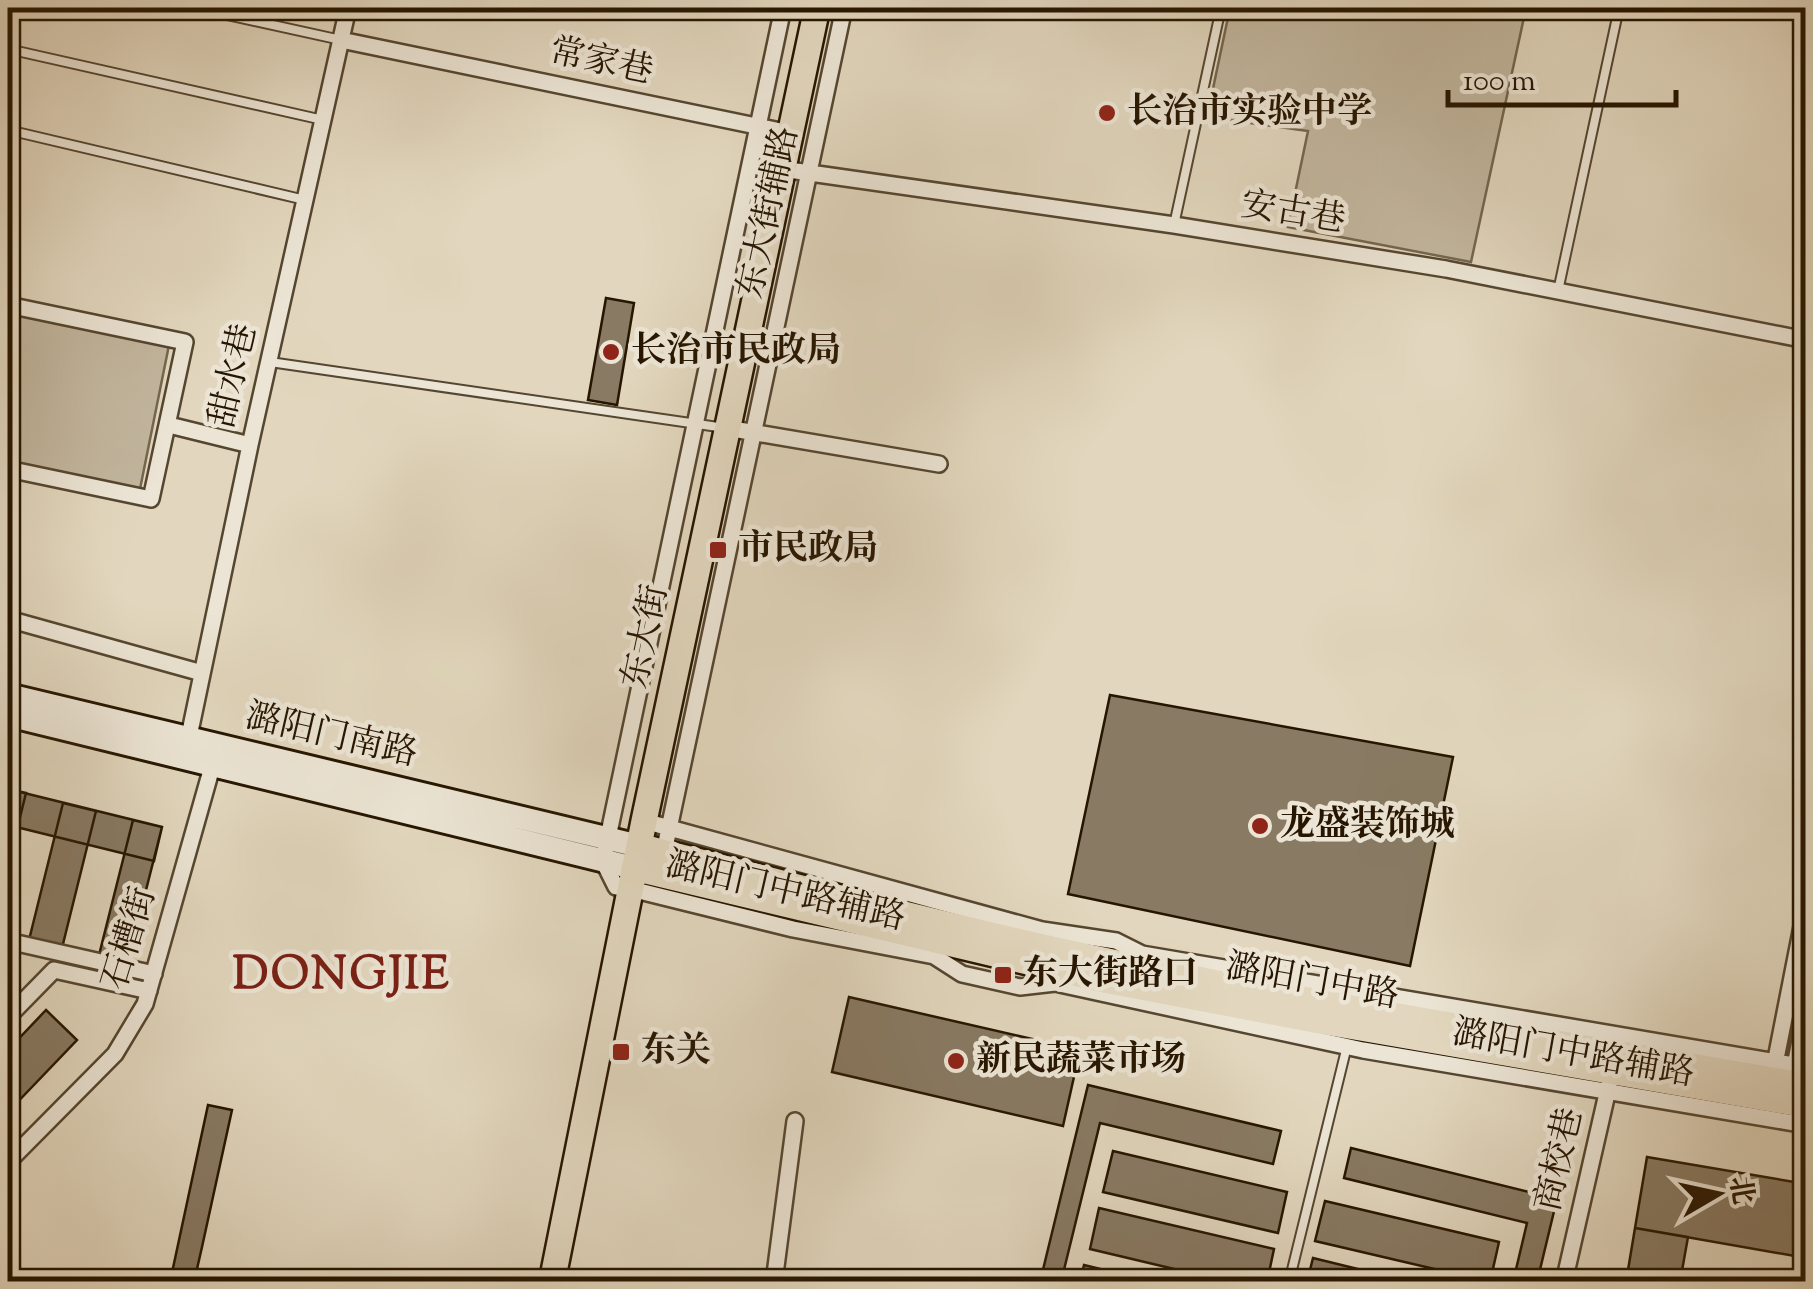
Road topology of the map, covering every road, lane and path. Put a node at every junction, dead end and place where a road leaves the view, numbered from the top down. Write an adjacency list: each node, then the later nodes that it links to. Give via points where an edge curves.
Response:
1 (195, 8): 9 (lane)
2 (348, 8): 9 (street, 甜水巷)
3 (783, 8): 13 (street, 东大街辅路)
4 (802, 8): 13 (main road, 东大街)
5 (816, 8): 13 (main road, 东大街)
6 (844, 8): 15 (street, 东大街辅路)
7 (1221, 8): 17 (lane)
8 (1619, 8): 18 (lane)
9 (341, 40): 11 (street, 甜水巷); 13 (street, 常家巷)
10 (8, 49): 11 (lane)
11 (323, 120): 16 (street, 甜水巷)
12 (8, 130): 16 (lane)
13 (774, 130): 14 (main road, 东大街); 23 (street, 东大街辅路)
14 (775, 168): 15 (street, 安古巷); 23 (main road, 东大街)
15 (809, 173): 17 (street, 安古巷); 24 (street, 东大街辅路)
16 (305, 200): 21 (street, 甜水巷)
17 (1174, 226): 18 (street, 安古巷)
18 (1558, 290): 20 (street, 安古巷)
19 (8, 306): 22 (street, via 185,342)
20 (1806, 340)
21 (270, 362): 23 (lane); 25 (street, 甜水巷)
22 (168, 425): 25 (street); 27 (street, via 151,499)
23 (712, 425): 24 (street); 34 (main road, 东大街); 34 (street, 东大街辅路)
24 (755, 433): 26 (street); 34 (street, 东大街辅路)
25 (250, 444): 29 (street, 甜水巷)
26 (939, 464)
27 (8, 469)
28 (8, 619): 29 (street)
29 (202, 673): 32 (street, 甜水巷)
30 (8, 694): 32 (main road, 潞阳门南路)
31 (8, 715): 32 (main road, 潞阳门南路)
32 (187, 749): 33 (main road, 潞阳门南路)
33 (215, 756): 34 (main road, 潞阳门南路); 37 (street, 石槽街)
34 (633, 856): 41 (main road, 潞阳门中路, via 1100,979); 43 (street, 潞阳门中路辅路, via 1071,932 1142,954); 47 (main road, 东大街); 48 (main road, 东大街)
35 (1806, 906): 43 (street)
36 (8, 941): 37 (street)
37 (154, 974): 38 (street, 石槽街)
38 (149, 991): 40 (street, via 54,970); 46 (street, 石槽街, via 115,1054)
39 (1806, 1010): 43 (street)
40 (8, 1017)
41 (1352, 1027): 42 (main road, 潞阳门中路); 50 (lane)
42 (1612, 1071): 43 (main road, 潞阳门中路); 45 (street, 潞阳门中路辅路); 51 (street, 商校巷)
43 (1791, 1081)
44 (795, 1121): 49 (street)
45 (1806, 1125)
46 (8, 1162)
47 (538, 1282)
48 (552, 1282)
49 (774, 1282)
50 (1289, 1282)
51 (1564, 1282)

